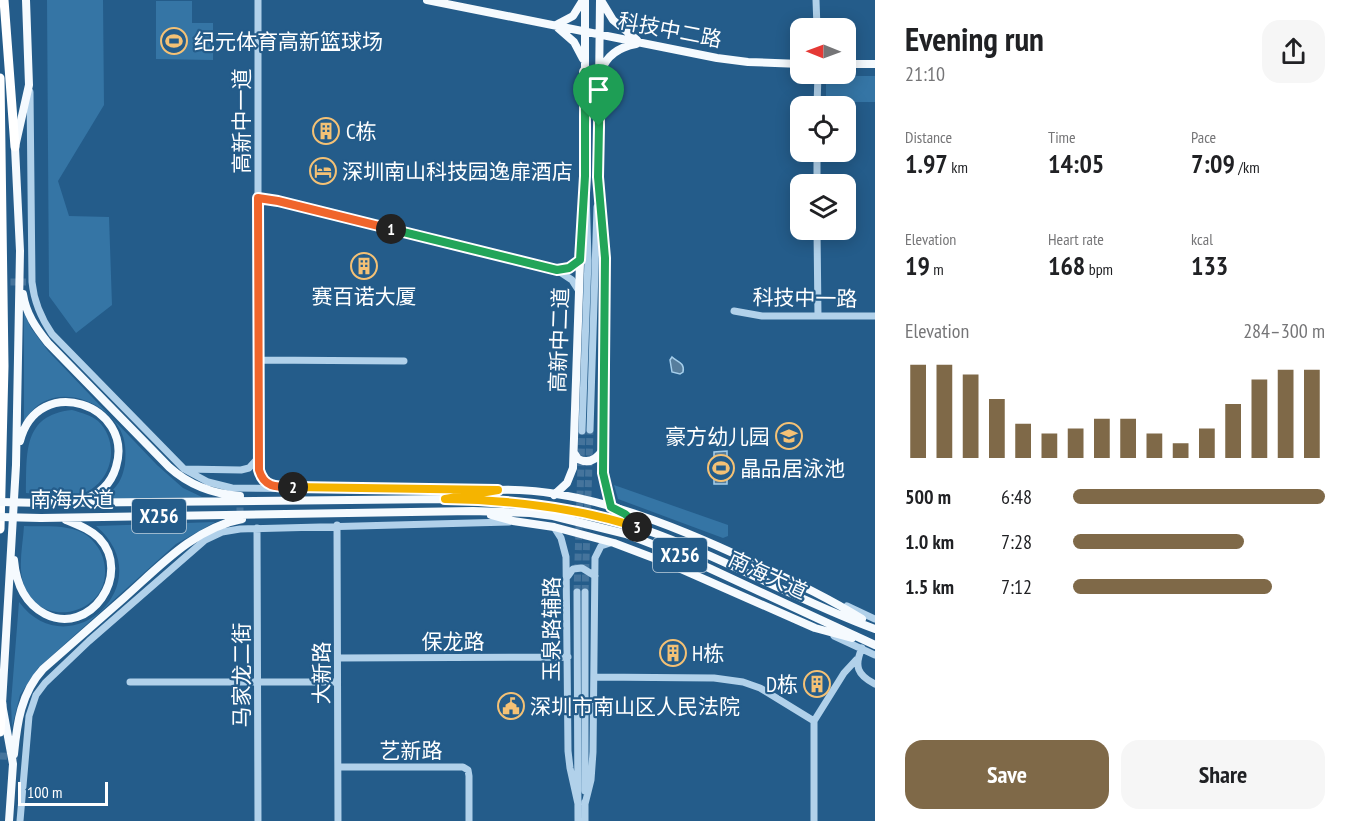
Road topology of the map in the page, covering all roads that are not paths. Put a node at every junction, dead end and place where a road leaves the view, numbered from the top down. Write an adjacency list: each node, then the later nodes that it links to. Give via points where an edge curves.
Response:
1 (4, 0): 20 (highway)
2 (26, 0): 19 (main road)
3 (258, 0): 23 (street, 高新中一道)
4 (427, 0): 9 (main road, 科技中二路)
5 (584, 0): 9 (main road, via 573,16); 10 (main road, 高新中二道)
6 (601, 0): 11 (main road, 高新中二道); 12 (main road, via 613,20)
7 (816, 0): 8 (street)
8 (817, 18)
9 (555, 26): 10 (main road, 科技中二路); 16 (main road, via 574,42)
10 (585, 32): 11 (main road, 科技中二路); 16 (main road, 高新中二道)
11 (600, 34): 12 (main road, 科技中二路); 17 (main road, 高新中二道)
12 (640, 43): 13 (main road, 科技中二路, via 736,61); 17 (main road, via 615,51)
13 (790, 63)
14 (856, 64): 15 (main road)
15 (875, 64)
16 (585, 69): 17 (main road); 21 (main road, 高新中二道)
17 (599, 73): 22 (main road, 高新中二道)
18 (0, 78): 55 (highway, via 4,366)
19 (29, 85): 20 (main road); 38 (street, via 29,282 39,313 52,334)
20 (15, 147): 25 (main road)
21 (585, 176): 22 (street, via 586,430); 26 (main road, 高新中二道)
22 (598, 177): 34 (main road, 高新中二道, via 605,258)
23 (258, 198): 27 (street); 32 (street, 高新中一道)
24 (818, 240): 30 (street)
25 (20, 251): 37 (main road); 43 (main road, via 26,309 39,331 169,467 183,479 209,490)
26 (580, 260): 27 (street); 28 (main road, 高新中二道)
27 (557, 270): 28 (street, via 572,280)
28 (579, 291): 35 (main road, 高新中二道)
29 (734, 311): 30 (street, 科技中一路, via 762,316)
30 (818, 316): 31 (street, 科技中一路)
31 (875, 316)
32 (258, 360): 33 (street); 36 (street, 高新中一道)
33 (404, 361)
34 (602, 451): 35 (main road, via 587,461 578,459); 46 (main road, 高新中二道, via 603,473)
35 (573, 452): 41 (main road, 高新中二道, via 570,477)
36 (258, 458): 38 (street, via 241,470); 39 (street, via 262,478)
37 (16, 465): 45 (main road, via 24,430 40,409 56,402 73,402 98,413 111,427 118,443 115,471 100,492); 57 (main road)
38 (184, 469): 39 (street, via 208,482 239,490)
39 (273, 488): 40 (street)
40 (498, 490): 41 (main road); 42 (main road)
41 (554, 495): 46 (main road)
42 (445, 499): 43 (main road, 南海大道 / X256); 56 (main road, 南海大道 / X256, via 554,507)
43 (277, 500): 45 (main road, 南海大道 / X256)
44 (0, 502): 45 (main road, 南海大道 / X256, bridge)
45 (69, 503)
46 (614, 508): 56 (main road); 62 (main road, via 696,537)
47 (473, 511): 48 (main road, 南海大道 / X256); 51 (main road); 66 (main road, 南海大道 / X256, via 554,516 626,534 683,556)
48 (277, 515): 50 (main road, 南海大道 / X256); 80 (main road, via 232,521 196,537 44,669 35,678 19,715)
49 (0, 517): 50 (main road, 南海大道 / X256, bridge)
50 (60, 518): 57 (main road, via 92,532 104,545 110,563 110,582 102,599 79,617 50,616 25,597 16,579)
51 (513, 521): 52 (street); 53 (main road)
52 (337, 525): 54 (street); 70 (street, 大新路)
53 (554, 527): 58 (main road); 60 (street, 玉泉路辅路, via 564,545)
54 (257, 528): 74 (street, 马家龙二街); 80 (street, via 240,526 197,545 45,683 31,705)
55 (0, 529)
56 (643, 529): 65 (main road, 南海大道 / X256)
57 (11, 539): 77 (main road)
58 (614, 543): 59 (street, 玉泉路辅路, via 598,549); 64 (main road)
59 (595, 576): 60 (street, via 577,568); 72 (street, 玉泉路辅路)
60 (567, 577): 69 (street, 玉泉路辅路)
61 (581, 592): 82 (street)
62 (827, 597): 63 (street); 65 (main road)
63 (875, 619)
64 (815, 628): 66 (main road); 67 (street)
65 (875, 628)
66 (875, 645)
67 (861, 648): 68 (street); 71 (street)
68 (875, 655)
69 (568, 657): 70 (street, 保龙路); 82 (street, 玉泉路辅路, via 568,751)
70 (338, 658): 75 (street, 大新路)
71 (856, 660): 76 (street, via 859,671); 78 (street)
72 (594, 677): 78 (street, via 714,678 742,682 760,688); 82 (street, 玉泉路辅路, via 592,766)
73 (130, 682): 74 (street)
74 (258, 682): 75 (street); 85 (street, 马家龙二街)
75 (338, 682): 81 (street, 大新路)
76 (875, 684)
77 (2, 704): 79 (highway); 80 (main road)
78 (814, 721): 90 (street)
79 (0, 732)
80 (19, 760): 83 (main road); 84 (street)
81 (338, 767): 86 (street, 大新路); 87 (street, 艺新路, via 463,767 469,776)
82 (582, 804): 88 (street); 89 (street)
83 (9, 821)
84 (20, 821)
85 (258, 821)
86 (338, 821)
87 (469, 821)
88 (578, 821)
89 (585, 821)
90 (814, 821)

